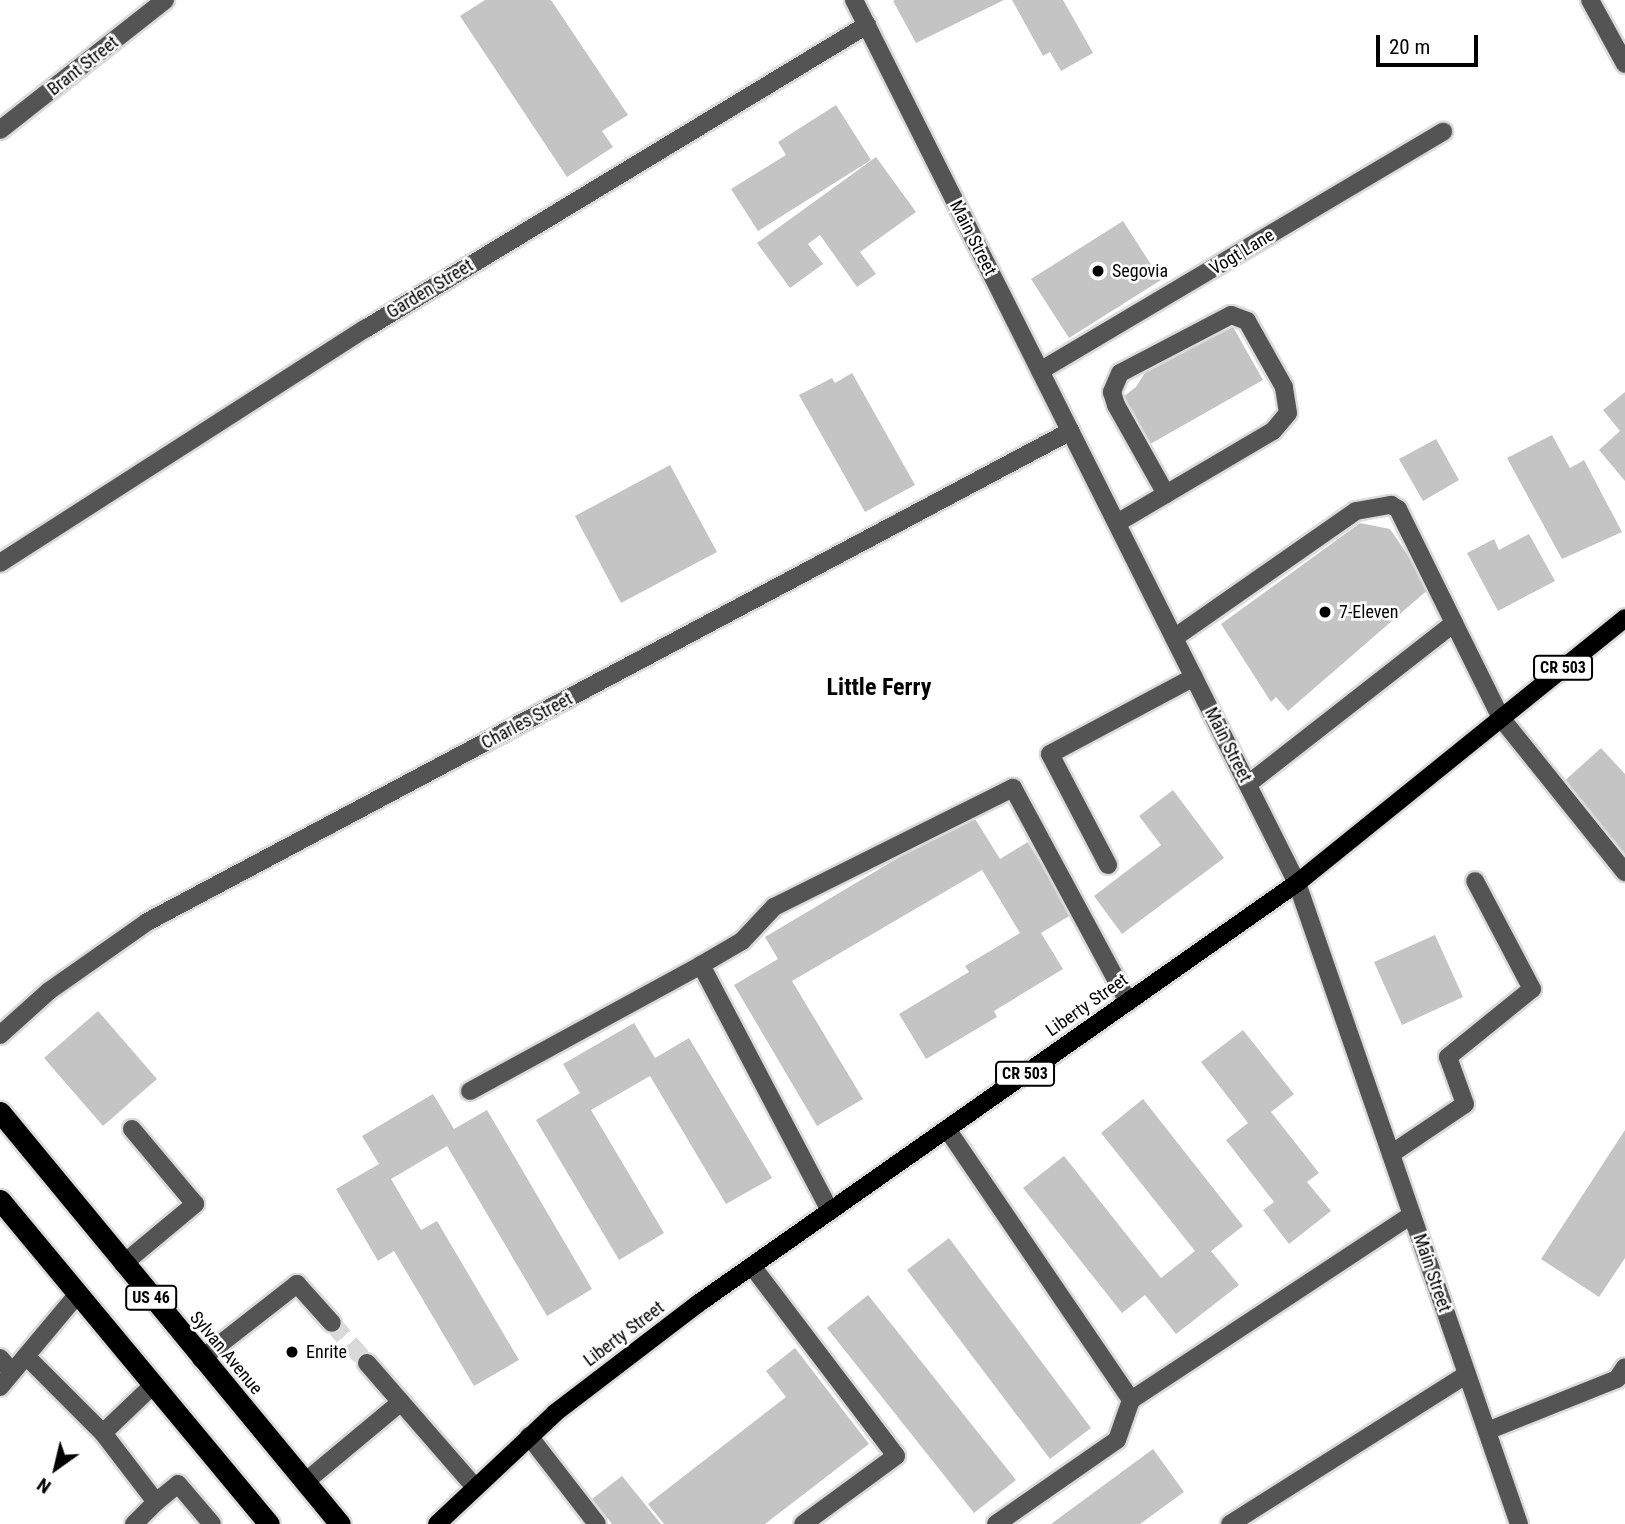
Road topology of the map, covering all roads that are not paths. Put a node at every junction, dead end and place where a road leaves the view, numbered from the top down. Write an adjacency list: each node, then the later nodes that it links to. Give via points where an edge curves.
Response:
1 (165, 0): 6 (street, Brant Street)
2 (854, 0): 4 (street, Main Street)
3 (1590, 0): 5 (street)
4 (867, 25): 8 (street, Main Street); 12 (street, Garden Street, via 365,329)
5 (1625, 64)
6 (0, 130)
7 (1443, 132): 8 (street, Vogt Lane)
8 (1040, 371): 9 (street, Main Street)
9 (1070, 431): 11 (street, Main Street); 25 (street, Charles Street, via 147,922 49,991)
10 (1166, 494): 10 (street, via 1273,431 1287,413 1284,387 1247,321 1231,315 1120,373 1112,392 1116,405); 11 (street)
11 (1116, 523): 15 (street, Main Street)
12 (0, 564)
13 (1625, 618): 17 (main road, Liberty Street / CR 503)
14 (1454, 623): 15 (street, via 1398,509 1391,505 1356,511); 17 (street); 18 (street)
15 (1174, 638): 16 (street, Main Street)
16 (1194, 677): 18 (street, Main Street); 19 (street, via 1050,754)
17 (1501, 718): 20 (street); 22 (main road, Liberty Street / CR 503)
18 (1248, 785): 22 (street, Main Street)
19 (1108, 865)
20 (1625, 872)
21 (1475, 881): 30 (street, via 1532,989 1448,1057 1465,1104)
22 (1297, 883): 24 (main road, Liberty Street / CR 503); 30 (street, Main Street)
23 (701, 965): 24 (street, via 742,941 774,907 1013,788); 26 (street); 32 (street)
24 (1128, 1002): 29 (main road, Liberty Street / CR 503)
25 (0, 1035)
26 (470, 1091)
27 (0, 1112): 34 (highway, Sylvan Avenue / US 46)
28 (132, 1129): 34 (street, via 195,1204)
29 (947, 1129): 32 (main road, Liberty Street / CR 503); 47 (street)
30 (1391, 1154): 33 (street, Main Street)
31 (0, 1200): 36 (highway)
32 (830, 1211): 35 (main road, Liberty Street / CR 503)
33 (1412, 1215): 44 (street, Main Street); 47 (street)
34 (123, 1264): 40 (highway, Sylvan Avenue / US 46)
35 (752, 1266): 51 (main road, Liberty Street / CR 503); 61 (street, via 896,1456)
36 (77, 1295): 38 (street); 45 (highway)
37 (332, 1323): 40 (street, via 298,1284)
38 (26, 1356): 43 (street); 50 (street)
39 (0, 1358): 43 (street)
40 (201, 1359): 52 (highway, Sylvan Avenue / US 46)
41 (367, 1363): 48 (street)
42 (1625, 1367): 49 (street, via 1616,1378)
43 (12, 1372): 46 (street)
44 (1467, 1374): 49 (street, Main Street); 63 (street)
45 (152, 1386): 50 (street); 57 (highway)
46 (0, 1387)
47 (1131, 1400): 62 (street, via 1117,1440)
48 (401, 1402): 52 (street); 53 (street)
49 (1487, 1431): 64 (street, Main Street)
50 (103, 1433): 54 (street)
51 (529, 1436): 53 (main road, Liberty Street / CR 503); 60 (street)
52 (305, 1482): 58 (highway, Sylvan Avenue / US 46)
53 (474, 1486): 59 (main road, Liberty Street / CR 503)
54 (156, 1502): 55 (street); 56 (street, via 178,1483)
55 (134, 1524)
56 (212, 1524)
57 (269, 1524)
58 (340, 1524)
59 (438, 1524)
60 (597, 1524)
61 (803, 1524)
62 (996, 1524)
63 (1230, 1524)
64 (1519, 1524)

